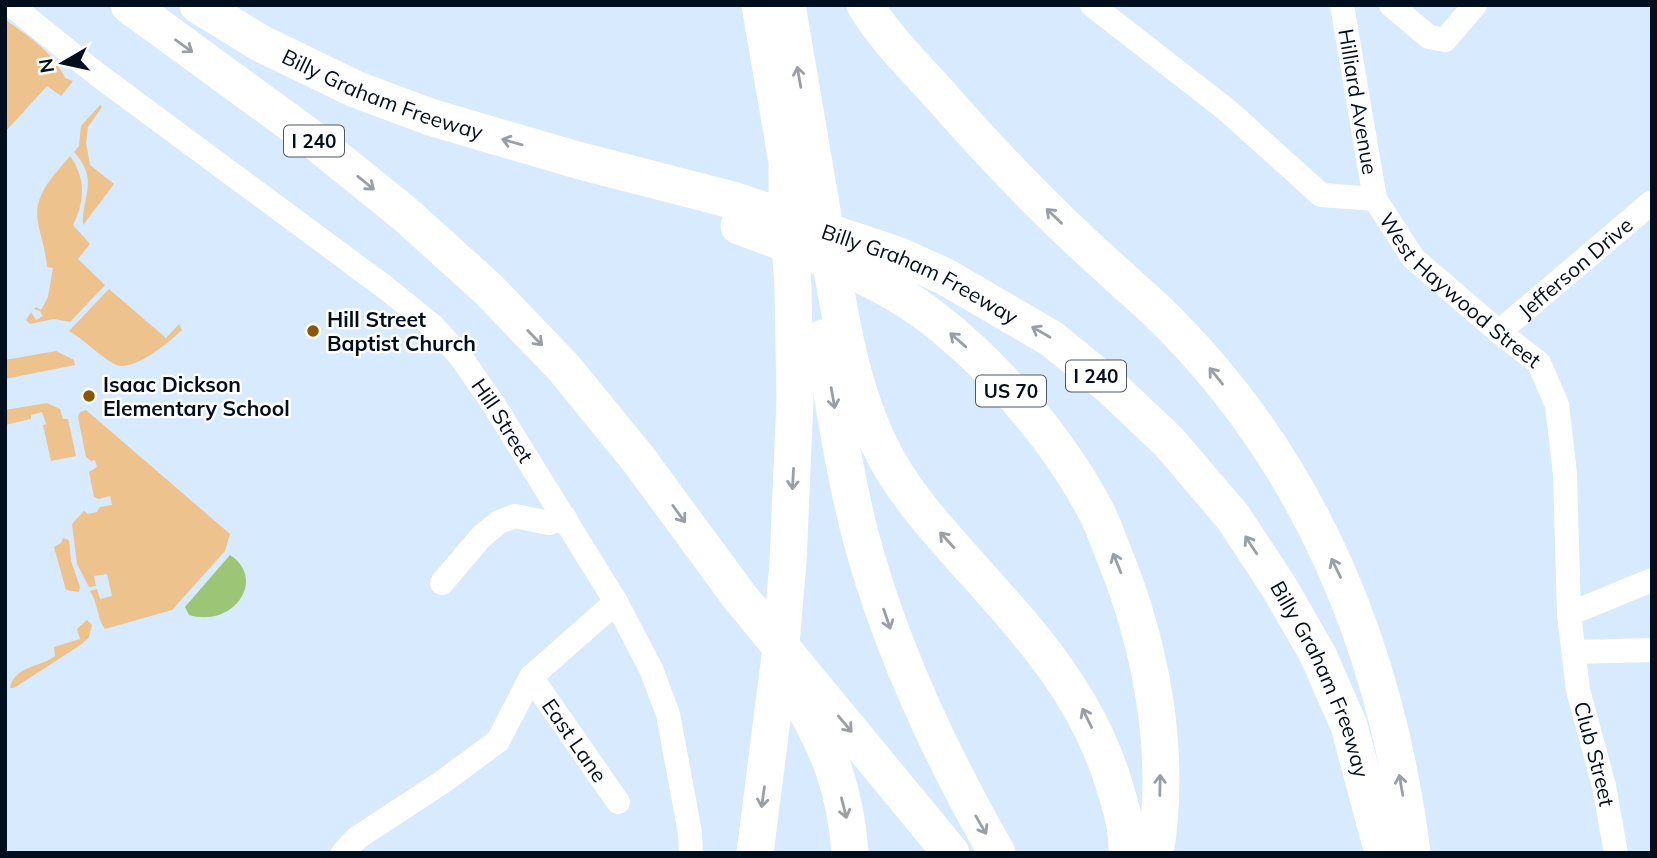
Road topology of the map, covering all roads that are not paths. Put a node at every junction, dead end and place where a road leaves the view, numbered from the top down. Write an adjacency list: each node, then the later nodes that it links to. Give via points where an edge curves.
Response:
1 (11, 5): 17 (street, Hill Street, via 433,326 494,405)
2 (129, 5): 20 (highway, I 240, one-way to 20, via 311,138 488,289 564,368)
3 (198, 5): 12 (highway, Billy Graham Freeway / I 240, one-way to 3, via 430,117 355,89 260,43)
4 (760, 5): 11 (highway)
5 (787, 5): 11 (highway, one-way to 5)
6 (865, 5): 36 (highway, one-way to 6, via 1392,732 1364,639 1344,583 1302,498 1215,373 1051,214 878,26)
7 (1092, 5): 13 (street, West Haywood Street, via 1228,111 1321,195)
8 (1342, 5): 13 (street, Hilliard Avenue)
9 (1391, 5): 10 (street, via 1429,37 1445,40)
10 (1475, 5)
11 (793, 145): 15 (highway)
12 (577, 160): 34 (highway, US 70, one-way to 12, via 1158,728 1148,659 1127,585 1097,513 1014,393 933,318 878,285 683,204 596,181); 35 (highway, Billy Graham Freeway / I 240, one-way to 12, via 1349,726 1318,655 1279,587 1233,517 1169,442 1112,388 1052,339 897,254 736,201)
13 (1375, 199): 16 (street, West Haywood Street, via 1413,258)
14 (1652, 202): 16 (street, Jefferson Drive)
15 (814, 289): 29 (highway, one-way to 29, via 795,400 788,562); 32 (highway, one-way to 32, via 858,526 886,618 924,714); 33 (highway, one-way to 15, via 1122,810 1086,714 1054,664 901,482 880,445 853,369)
16 (1499, 332): 22 (street, West Haywood Street, via 1539,363 1557,405 1565,474)
17 (565, 518): 19 (street, via 549,523 515,516 499,522); 21 (street, Hill Street)
18 (1652, 580): 22 (street)
19 (442, 583)
20 (739, 596): 30 (highway, one-way to 30, via 750,631 796,692 825,744 848,821); 31 (highway, I 240, one-way to 31)
21 (616, 601): 25 (street); 28 (street, Hill Street, via 668,714)
22 (1569, 614): 24 (street, West Haywood Street)
23 (1652, 650): 24 (street)
24 (1574, 652): 37 (street, Club Street, via 1578,690 1604,786)
25 (531, 677): 26 (street, East Lane); 27 (street, via 498,741 357,838)
26 (618, 803)
27 (343, 853)
28 (691, 853)
29 (755, 853)
30 (850, 853)
31 (951, 853)
32 (997, 853)
33 (1128, 853)
34 (1155, 853)
35 (1383, 853)
36 (1412, 853)
37 (1616, 853)

